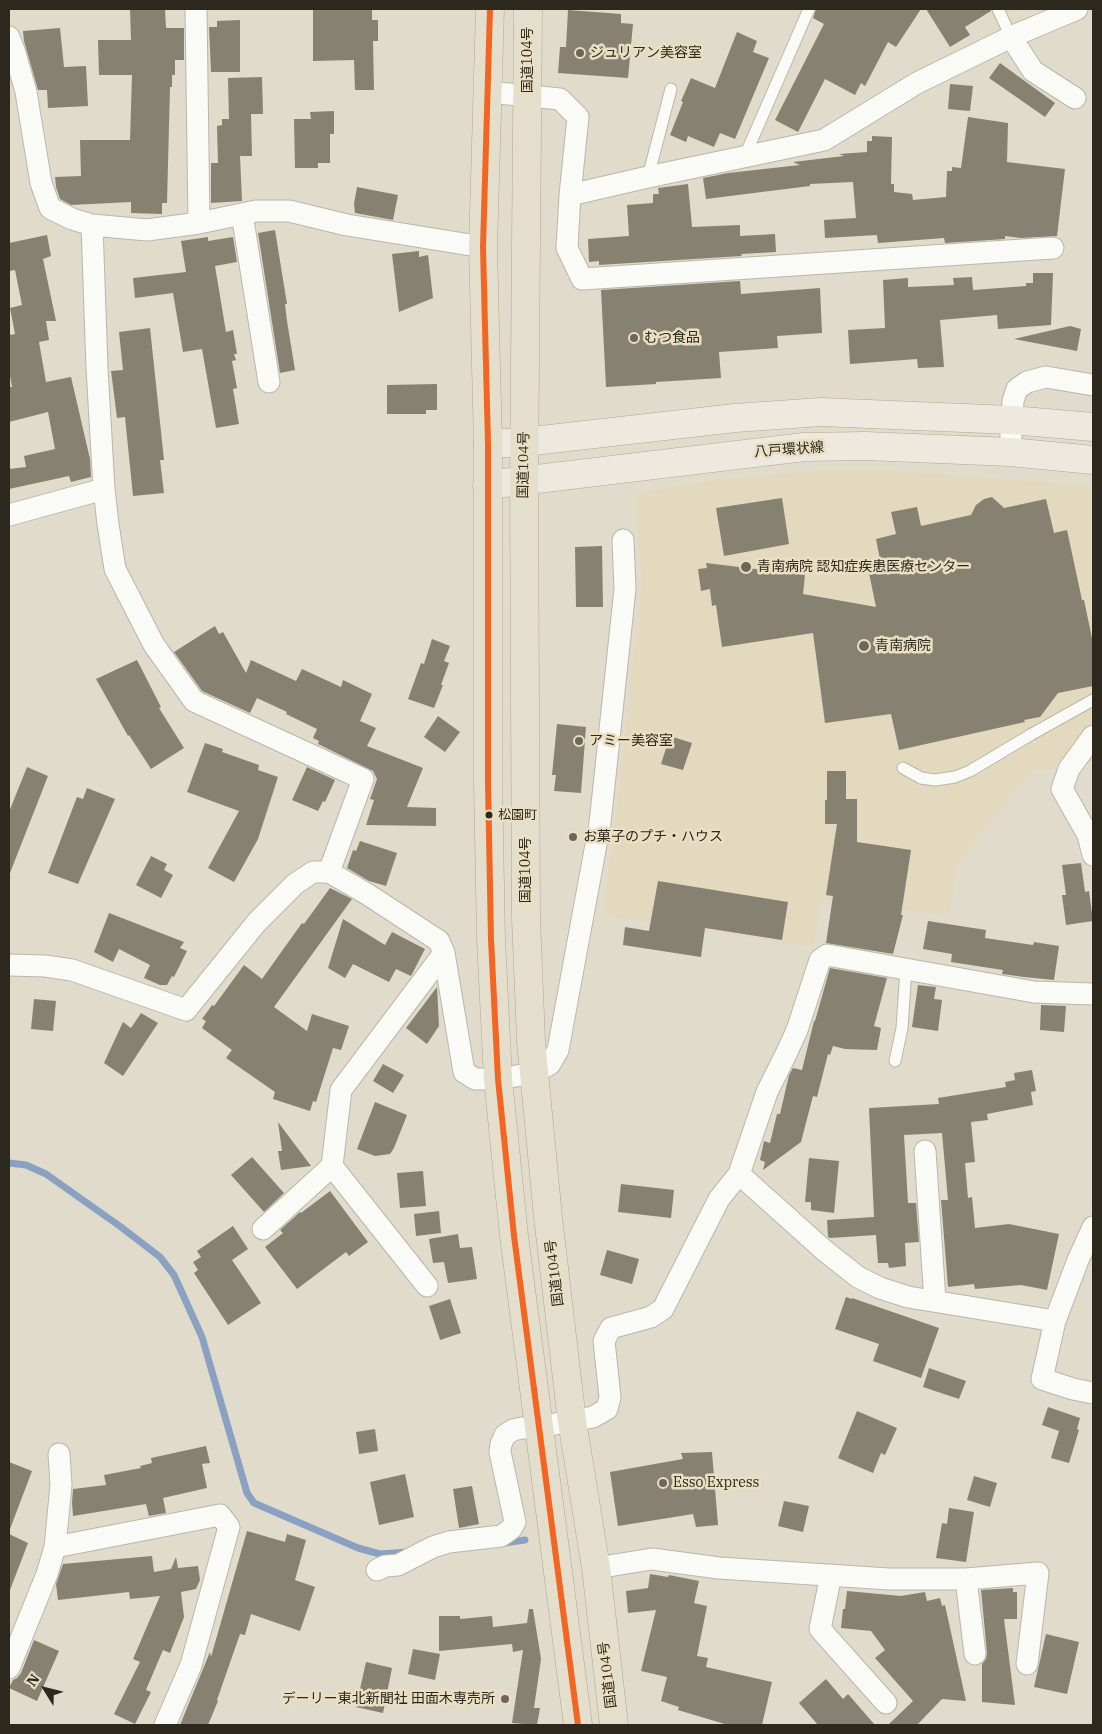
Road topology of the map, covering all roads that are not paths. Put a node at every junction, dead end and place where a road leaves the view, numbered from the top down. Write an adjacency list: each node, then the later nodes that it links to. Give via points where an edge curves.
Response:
1 (196, 9): 17 (street)
2 (490, 9): 10 (highway)
3 (528, 9): 11 (highway, 国道104号)
4 (809, 9): 13 (lane)
5 (998, 9): 7 (lane)
6 (1077, 9): 7 (street)
7 (1011, 37): 12 (street, via 1033,71); 13 (street, via 917,83 824,140)
8 (11, 48): 18 (street, via 26,92 41,183 50,208)
9 (671, 89): 14 (lane)
10 (488, 92): 11 (street); 19 (highway)
11 (528, 95): 15 (street, via 560,99 578,117); 25 (highway, 国道104号)
12 (1075, 98)
13 (744, 158): 14 (street)
14 (648, 177): 15 (street)
15 (570, 195): 20 (street, via 567,248 582,279)
16 (242, 214): 17 (street); 19 (street, via 289,211); 21 (street)
17 (200, 223): 18 (street, via 147,230)
18 (92, 225): 31 (street)
19 (484, 247): 26 (highway)
20 (1053, 248)
21 (269, 382)
22 (1093, 385): 23 (street, via 1046,377 1027,382 1017,390 1012,401)
23 (1011, 420): 24 (main road); 25 (main road, via 821,412 735,418); 27 (street)
24 (1093, 427)
25 (524, 442): 26 (main road); 29 (highway, 国道104号)
26 (488, 444): 30 (highway)
27 (1010, 452): 28 (main road, 八戸環状線); 29 (main road, 八戸環状線, via 866,446 804,447)
28 (1093, 460)
29 (524, 482): 30 (main road, 八戸環状線); 44 (highway, 国道104号, via 526,918)
30 (487, 485): 45 (highway, via 490,919)
31 (104, 489): 32 (street); 38 (street, via 115,569 154,645 194,701 363,778)
32 (9, 515)
33 (623, 540): 44 (street, via 625,589 600,824 558,1050 550,1064)
34 (1093, 700): 36 (lane, via 955,777 921,778)
35 (1093, 736): 37 (street, via 1069,769 1062,789 1088,834)
36 (903, 768)
37 (1093, 855)
38 (329, 872): 39 (street, via 439,941); 40 (street, via 312,872 295,884 257,922 186,1010 72,970)
39 (444, 953): 45 (street, via 464,1072 475,1080); 47 (street, via 341,1090)
40 (9, 964)
41 (906, 969): 42 (street, via 1034,992); 43 (lane, via 902,1028); 48 (street, via 827,955 820,960 797,1030 767,1092)
42 (1093, 994)
43 (895, 1061)
44 (534, 1073): 45 (street); 55 (highway, 国道104号)
45 (498, 1079): 56 (highway)
46 (925, 1151): 52 (street)
47 (332, 1166): 50 (street); 51 (street)
48 (739, 1174): 52 (street, via 858,1277 908,1297); 55 (street, via 719,1200 663,1309 651,1317 611,1328 604,1341 610,1397 608,1409 593,1417)
49 (1093, 1227): 53 (street)
50 (263, 1229)
51 (427, 1286)
52 (935, 1301): 53 (street)
53 (1055, 1321): 54 (street, via 1042,1379)
54 (1093, 1393)
55 (572, 1421): 56 (street); 59 (highway, 国道104号)
56 (539, 1427): 60 (street, via 513,1430 505,1435 501,1444 515,1522 511,1529 501,1536 449,1542 398,1565); 68 (highway)
57 (59, 1454): 58 (street, via 61,1485)
58 (55, 1547): 65 (street); 67 (street, via 220,1515 229,1527 191,1665)
59 (596, 1568): 61 (street, via 652,1559 719,1568); 69 (highway, 国道104号)
60 (377, 1570)
61 (830, 1575): 62 (street, via 904,1580); 66 (street, via 820,1629)
62 (966, 1579): 63 (street); 64 (street, via 1038,1573)
63 (975, 1654)
64 (1027, 1664)
65 (9, 1668)
66 (886, 1703)
67 (165, 1725)
68 (578, 1725)
69 (614, 1725)

